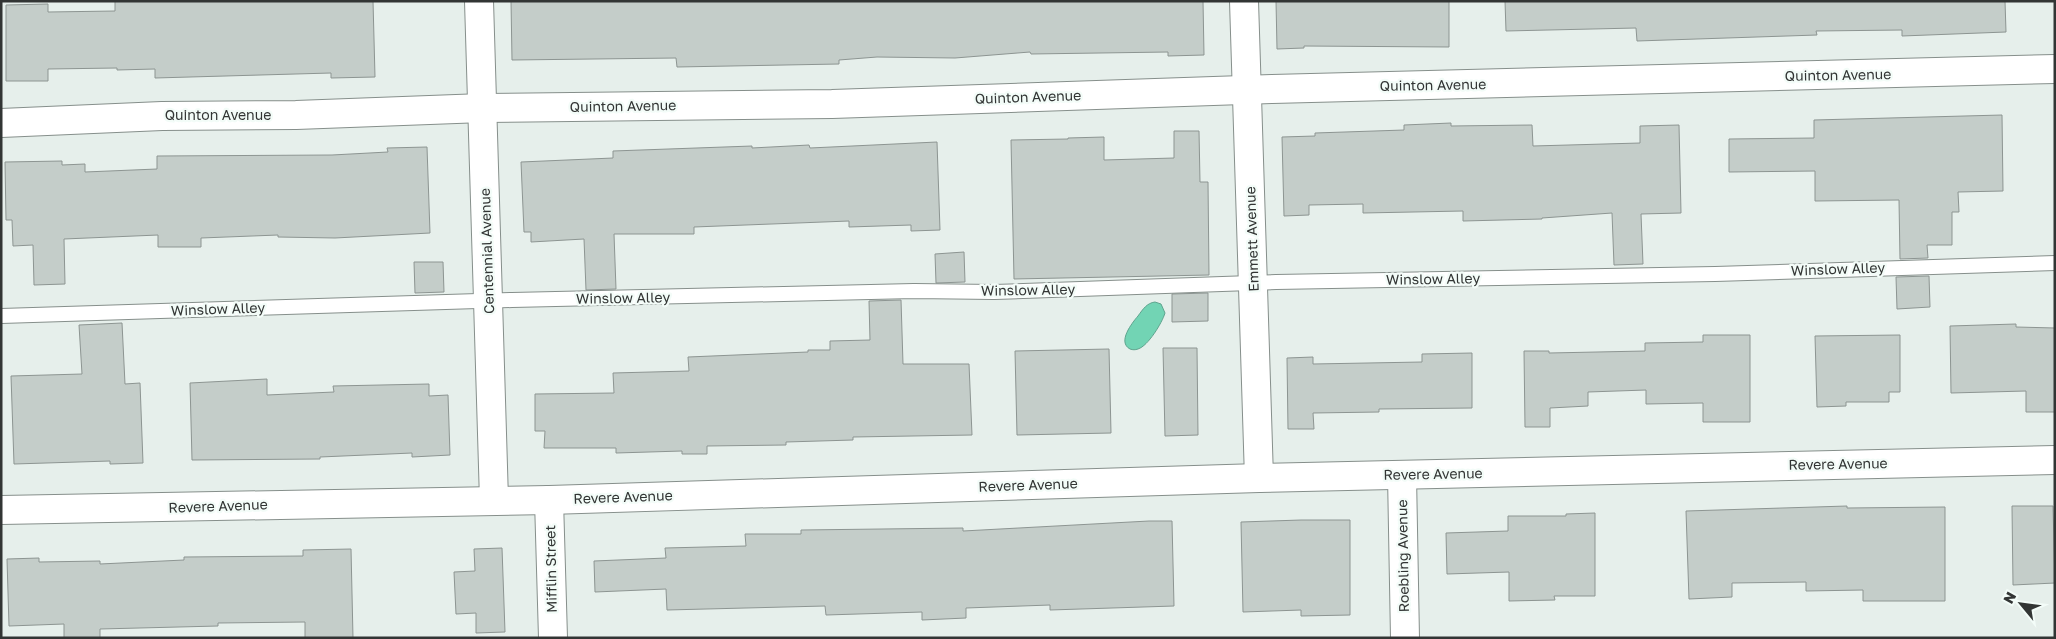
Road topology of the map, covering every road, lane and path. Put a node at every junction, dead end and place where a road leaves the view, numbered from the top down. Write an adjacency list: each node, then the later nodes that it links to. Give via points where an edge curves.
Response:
1 (479, 1): 5 (street, Centennial Avenue)
2 (1244, 1): 4 (street, Emmett Avenue)
3 (2055, 69): 4 (street, Quinton Avenue)
4 (1248, 90): 5 (street, Quinton Avenue, via 832,104); 8 (street, Emmett Avenue)
5 (483, 108): 6 (street, Quinton Avenue); 9 (street, Centennial Avenue)
6 (1, 123)
7 (2055, 263): 8 (lane, Winslow Alley, via 1715,274)
8 (1254, 283): 9 (lane, Winslow Alley, via 994,292); 13 (street, Emmett Avenue)
9 (489, 301): 10 (lane, Winslow Alley); 14 (street, Centennial Avenue)
10 (1, 316)
11 (2055, 460): 12 (street, Revere Avenue)
12 (1402, 475): 13 (street, Revere Avenue); 18 (street, Roebling Avenue)
13 (1259, 478): 15 (street, Revere Avenue)
14 (494, 500): 15 (street, Revere Avenue); 16 (street, Revere Avenue)
15 (549, 500): 17 (street, Mifflin Street)
16 (1, 510)
17 (552, 638)
18 (1405, 638)

